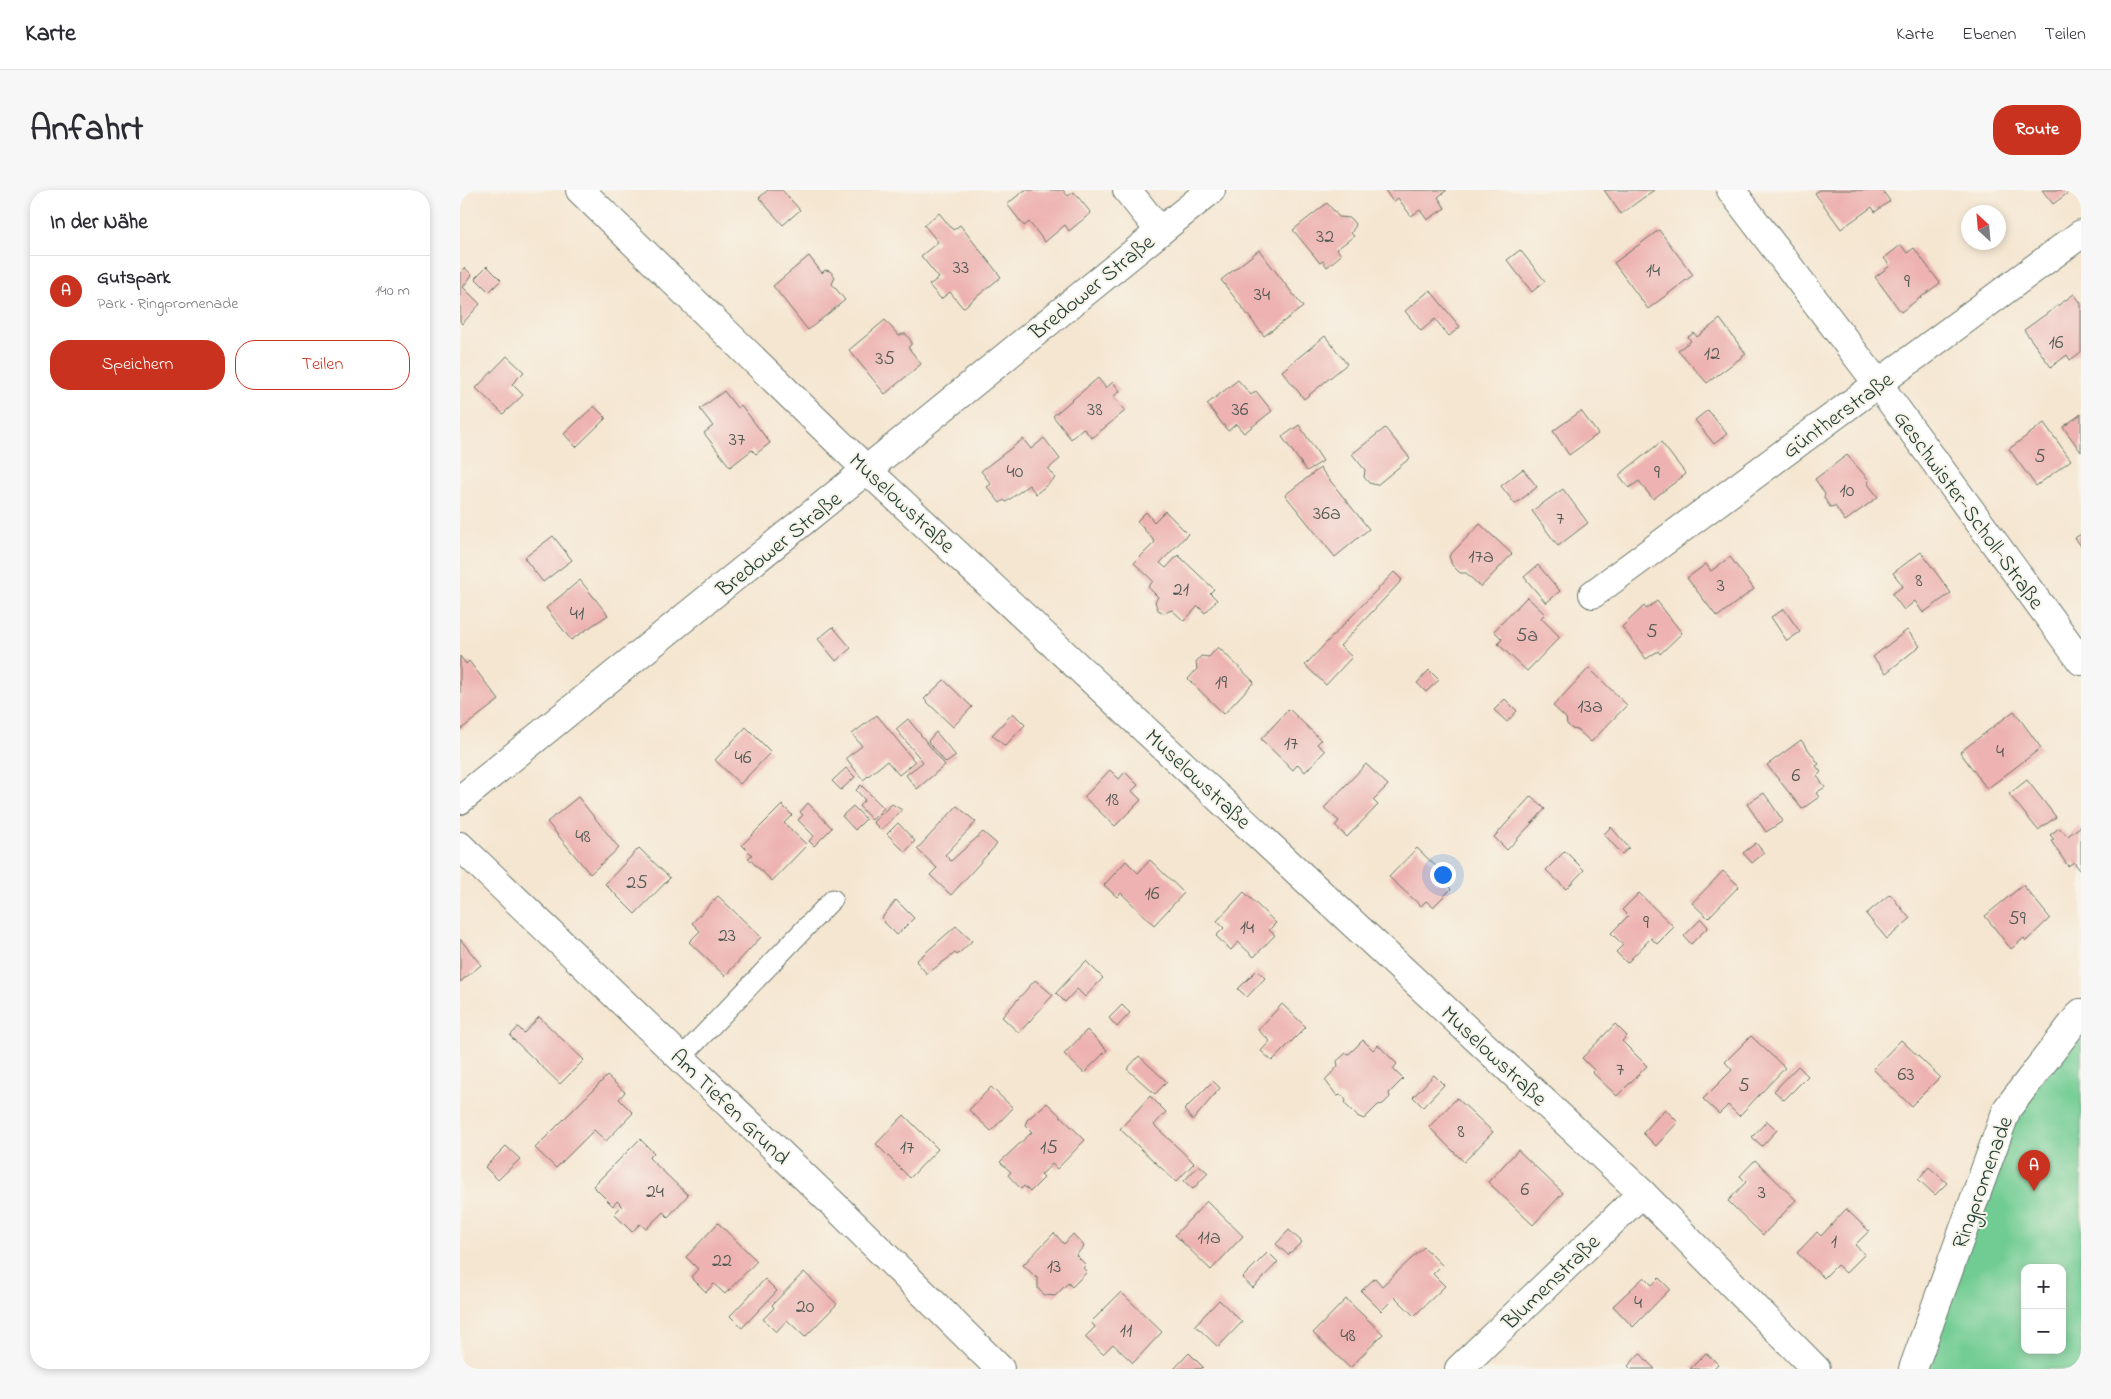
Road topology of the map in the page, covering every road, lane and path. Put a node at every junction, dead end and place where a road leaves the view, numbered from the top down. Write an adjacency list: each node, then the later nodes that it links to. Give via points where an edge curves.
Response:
1 (580, 190): 8 (street, Muselowstraße)
2 (1127, 190): 5 (street)
3 (1211, 190): 5 (street, Bredower Straße)
4 (1731, 190): 7 (street, Geschwister-Scholl-Straße)
5 (1159, 230): 8 (street, Bredower Straße)
6 (2081, 234): 7 (street, Güntherstraße)
7 (1878, 384): 9 (street, Güntherstraße); 10 (street, Geschwister-Scholl-Straße)
8 (867, 470): 11 (street, Bredower Straße); 16 (street, Muselowstraße)
9 (1593, 594)
10 (2081, 661)
11 (460, 800)
12 (460, 846): 15 (street, Am Tiefen Grund)
13 (833, 899): 15 (lane)
14 (2081, 1013): 20 (street, Ringpromenade, via 2007,1108)
15 (681, 1058): 17 (street, Am Tiefen Grund)
16 (1642, 1193): 18 (street, Blumenstraße); 19 (street, Muselowstraße)
17 (1000, 1369)
18 (1459, 1369)
19 (1816, 1369)
20 (1913, 1369)

